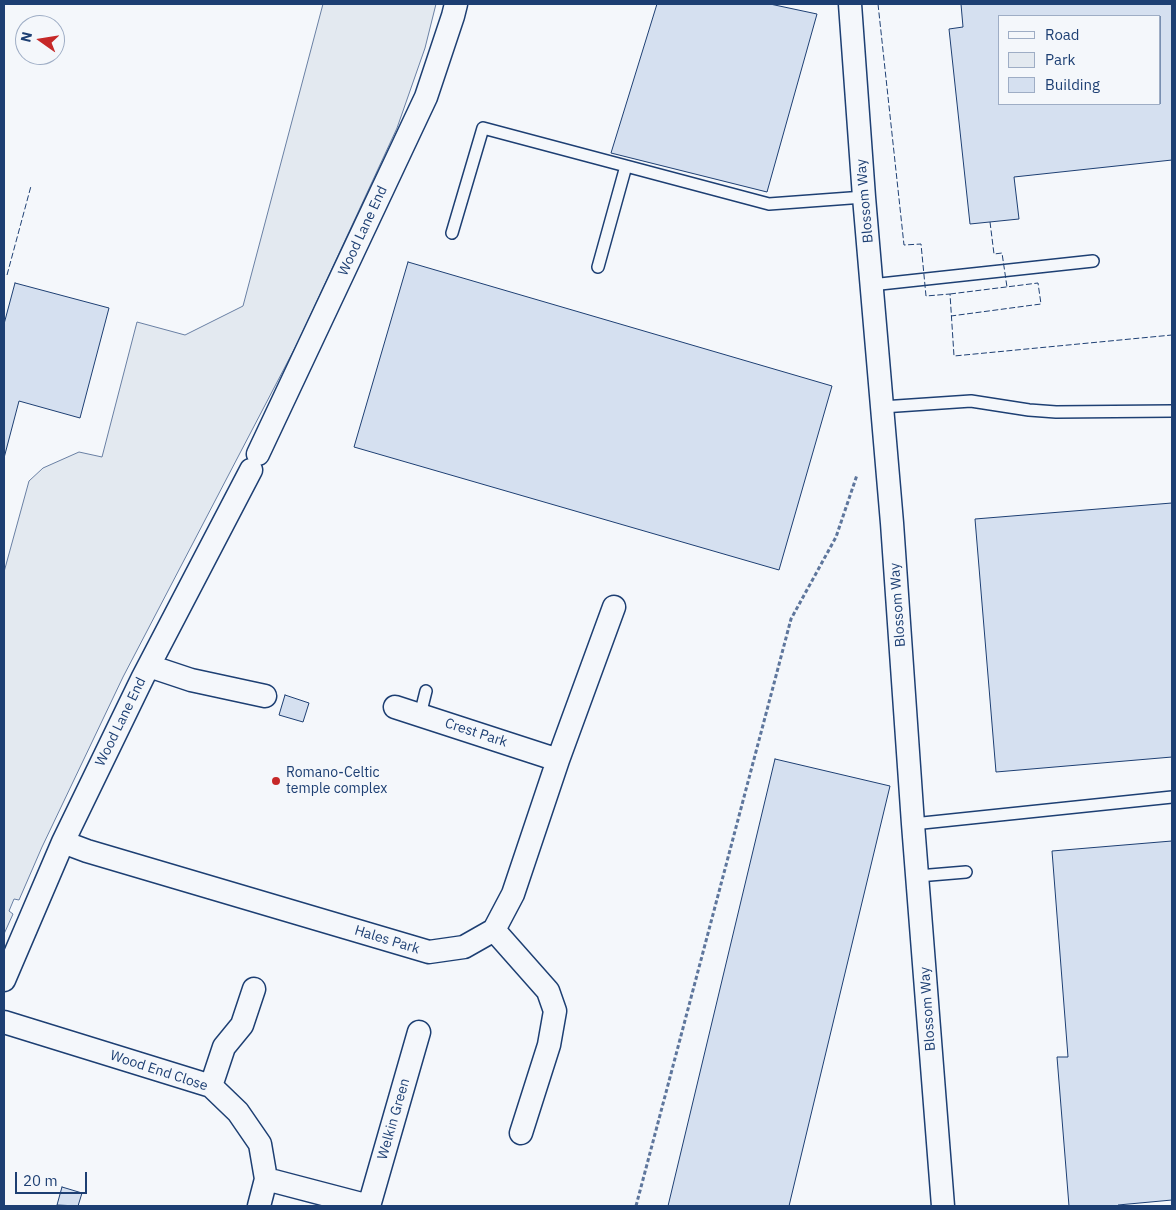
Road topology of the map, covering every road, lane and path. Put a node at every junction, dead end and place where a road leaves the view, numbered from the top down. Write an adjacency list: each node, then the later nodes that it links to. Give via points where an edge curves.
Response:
1 (456, 4): 13 (street, Wood Lane End, via 426,97 254,462)
2 (850, 4): 4 (street, Blossom Way)
3 (626, 166): 4 (lane, via 769,204); 5 (lane, via 483,128); 7 (lane)
4 (864, 197): 8 (street, Blossom Way)
5 (452, 233)
6 (1093, 261): 8 (lane)
7 (598, 267)
8 (872, 285): 9 (street, Blossom Way)
9 (882, 407): 10 (lane, via 971,401 1056,412); 20 (street, Blossom Way)
10 (1172, 411)
11 (857, 475): 34 (path, via 836,537 791,619)
12 (614, 607): 18 (street)
13 (149, 666): 15 (street, via 191,680); 21 (street, Wood Lane End)
14 (426, 691): 17 (lane)
15 (265, 696)
16 (394, 707): 17 (street, Crest Park)
17 (420, 715): 18 (street, Crest Park)
18 (558, 760): 24 (street, via 513,894)
19 (1172, 797): 20 (lane)
20 (913, 824): 23 (street, Blossom Way)
21 (63, 842): 24 (street, Hales Park, via 429,952 464,947); 25 (street, Wood Lane End)
22 (966, 872): 23 (lane)
23 (918, 876): 35 (street, Blossom Way)
24 (494, 930): 30 (street, via 548,991 555,1011 549,1044)
25 (4, 980)
26 (254, 989): 29 (street, via 242,1024 224,1047)
27 (4, 1022): 29 (street, Wood End Close)
28 (419, 1032): 33 (street, Welkin Green)
29 (212, 1086): 31 (street, Wood End Close, via 238,1112 260,1144)
30 (521, 1133)
31 (266, 1179): 32 (street, Wood End Close); 33 (street, Welkin Green)
32 (259, 1206)
33 (369, 1206)
34 (636, 1206)
35 (943, 1206)

